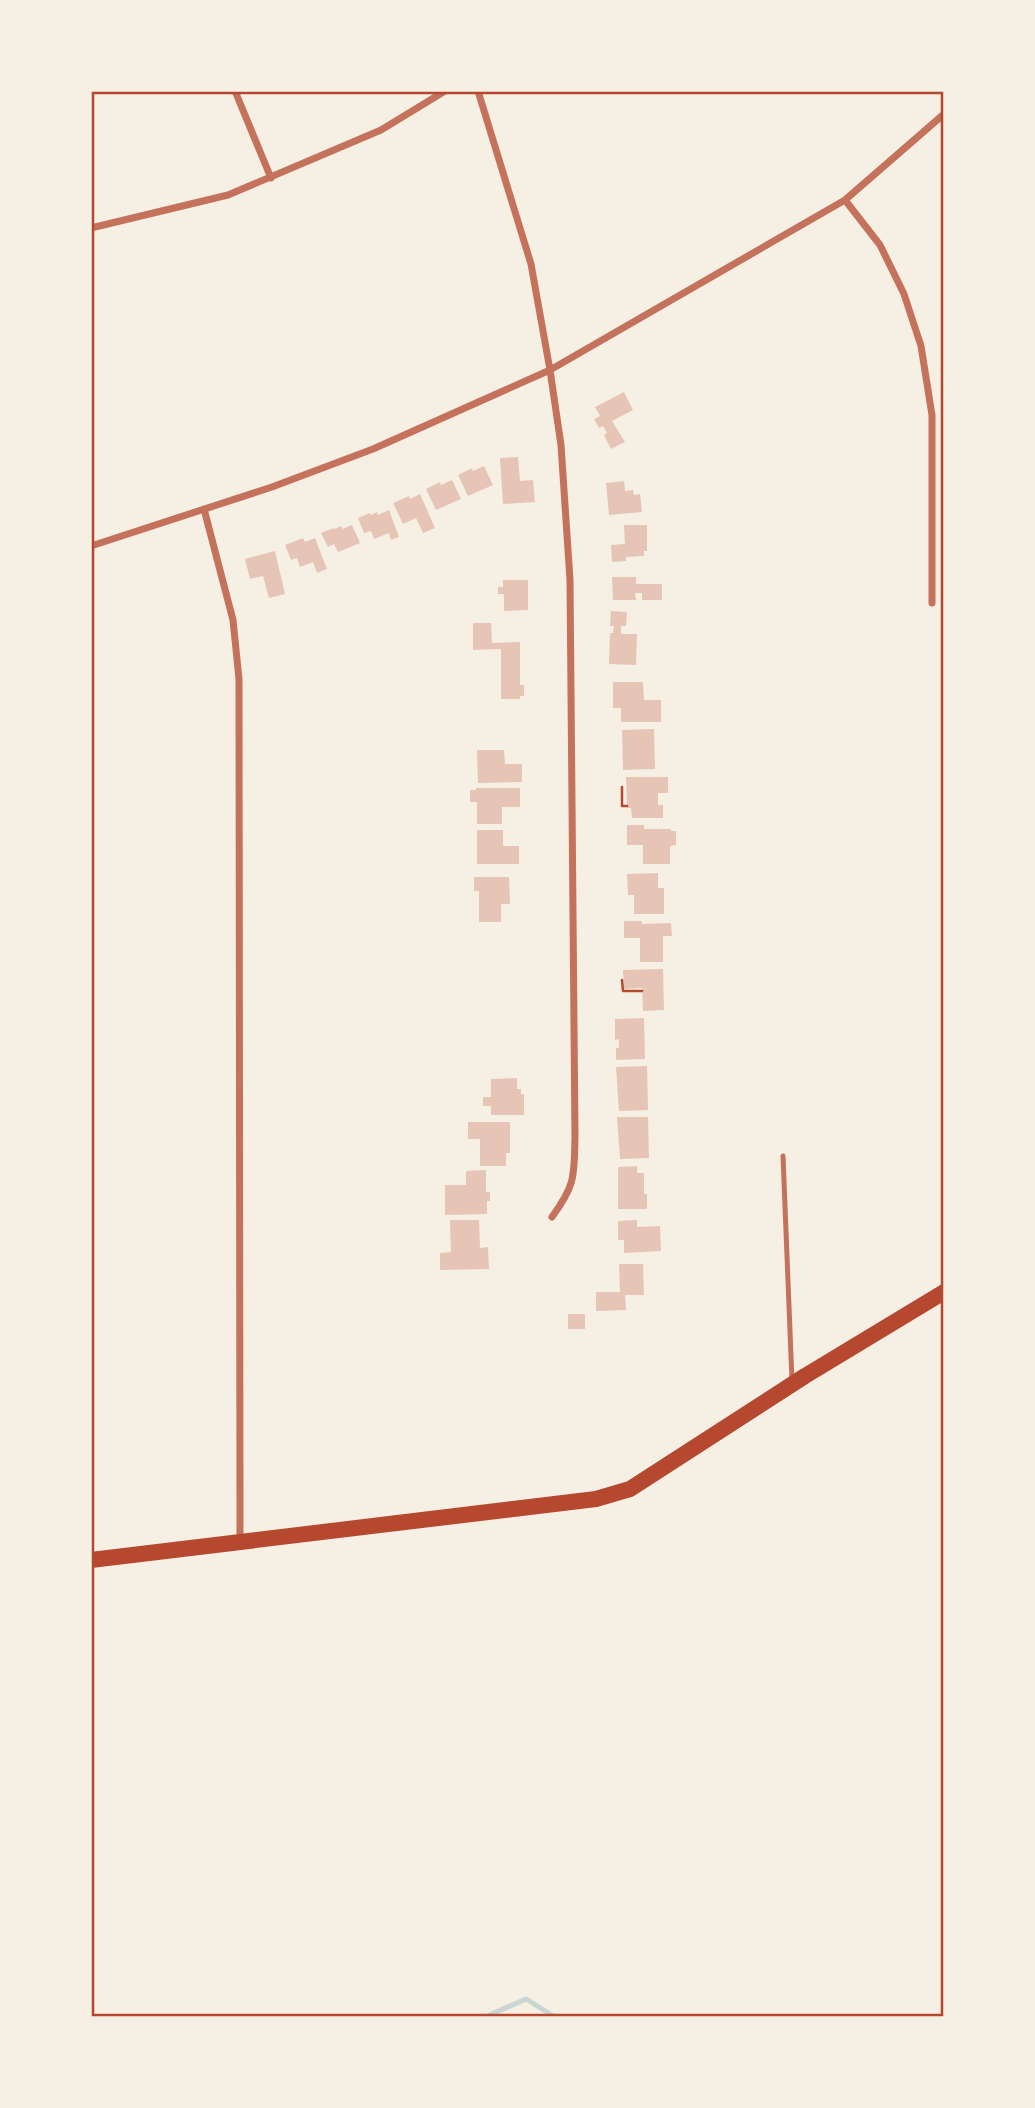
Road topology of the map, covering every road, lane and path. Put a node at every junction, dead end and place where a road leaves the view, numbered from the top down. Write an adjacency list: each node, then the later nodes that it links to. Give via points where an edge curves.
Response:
1 (235, 91): 5 (street)
2 (446, 91): 5 (street, via 382,131)
3 (478, 91): 8 (street, via 531,264)
4 (944, 114): 6 (street)
5 (271, 178): 7 (street, via 228,195)
6 (845, 200): 8 (street); 11 (street, via 880,245 921,346 932,415)
7 (91, 228)
8 (550, 370): 9 (street, via 373,449); 17 (street, via 561,445 569,580 575,1137 570,1189)
9 (204, 509): 10 (street); 20 (street, via 233,620 239,679)
10 (91, 546)
11 (932, 603)
12 (622, 787): 13 (path, via 622,806)
13 (627, 806)
14 (622, 980): 15 (path, via 623,991)
15 (642, 991)
16 (783, 1156): 19 (lane)
17 (552, 1217)
18 (944, 1292): 19 (main road)
19 (793, 1384): 20 (main road, via 630,1489 596,1499)
20 (240, 1542): 21 (main road)
21 (91, 1560)

